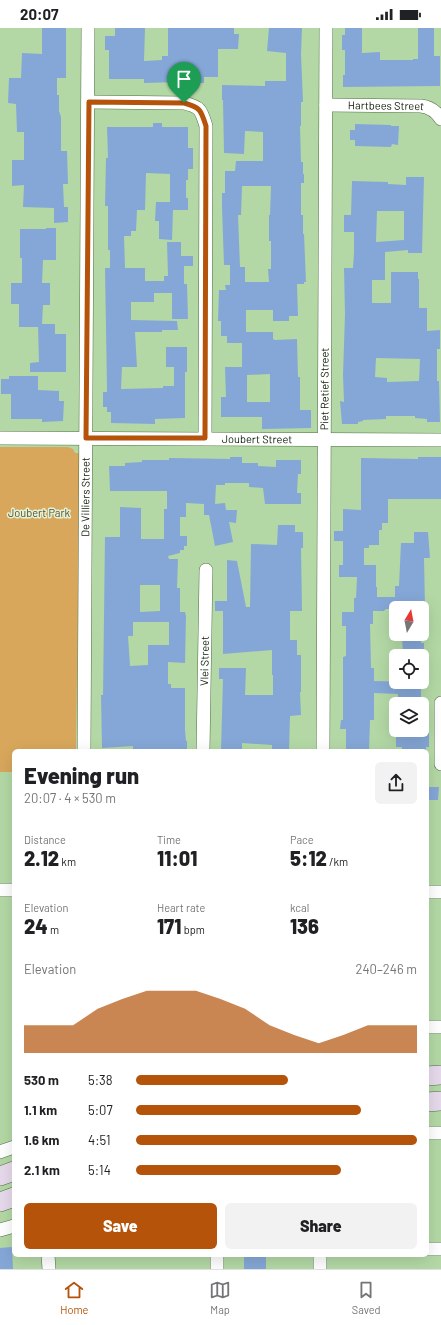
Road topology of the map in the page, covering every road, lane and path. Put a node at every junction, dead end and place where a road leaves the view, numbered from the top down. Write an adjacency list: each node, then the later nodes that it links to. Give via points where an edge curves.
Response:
1 (88, 28): 3 (street, De Villiers Street)
2 (326, 28): 4 (street, Piet Retief Street)
3 (89, 102): 7 (street, De Villiers Street); 8 (street, via 184,103 196,106 202,113 206,126)
4 (326, 105): 5 (street, Hartbees Street, via 422,106 433,109); 9 (street, Piet Retief Street)
5 (441, 119)
6 (0, 438): 7 (street, Joubert Street)
7 (86, 438): 8 (street, Joubert Street); 13 (street, De Villiers Street)
8 (205, 438): 9 (street, Joubert Street)
9 (324, 439): 10 (street, Joubert Street); 15 (street, Piet Retief Street)
10 (441, 440)
11 (206, 570): 14 (street, Vlei Street)
12 (441, 703): 16 (street)
13 (84, 749)
14 (203, 749)
15 (323, 749)
16 (441, 764)
17 (0, 890): 18 (street)
18 (12, 890)
19 (429, 892): 20 (street)
20 (441, 892)
21 (429, 1027): 22 (street)
22 (441, 1027)
23 (441, 1075): 24 (main road)
24 (429, 1076)
25 (441, 1101): 26 (main road)
26 (429, 1102)
27 (429, 1133): 28 (street)
28 (441, 1133)
29 (12, 1149): 30 (street)
30 (0, 1152)
31 (12, 1172): 32 (main road)
32 (0, 1176)
33 (12, 1198): 34 (main road)
34 (0, 1202)
35 (12, 1227): 36 (street)
36 (0, 1230)
37 (429, 1249): 38 (street)
38 (441, 1249)
39 (48, 1257): 42 (street)
40 (217, 1257): 43 (street)
41 (320, 1257): 44 (street)
42 (49, 1269)
43 (217, 1269)
44 (320, 1269)

